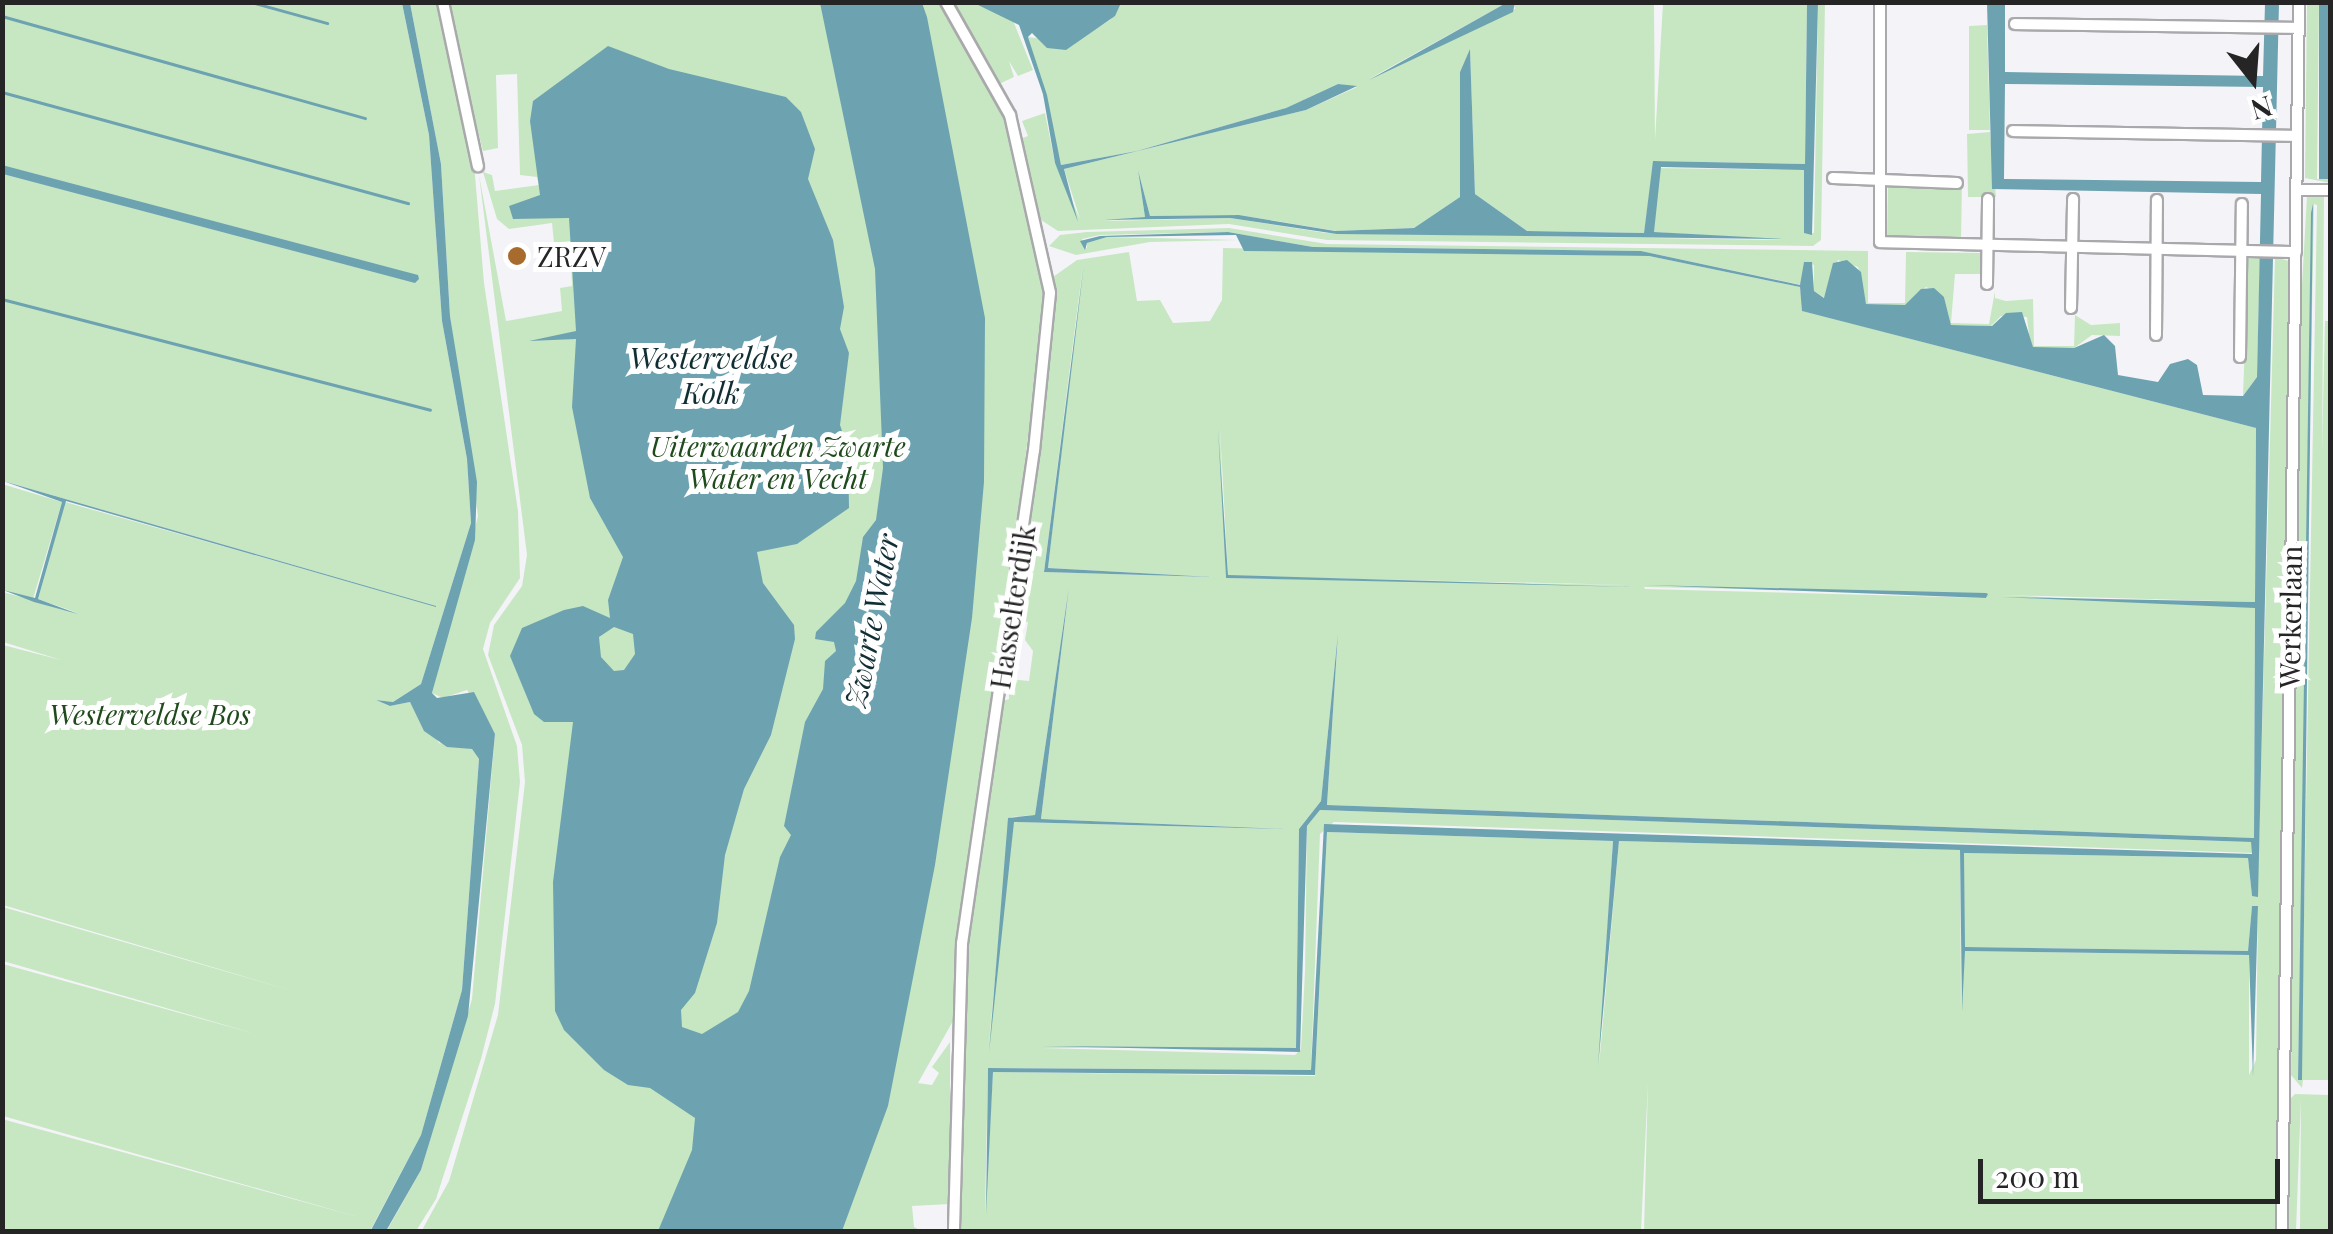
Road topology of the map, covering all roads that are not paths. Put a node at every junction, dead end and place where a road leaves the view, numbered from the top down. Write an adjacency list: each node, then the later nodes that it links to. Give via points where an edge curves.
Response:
1 (443, 2): 9 (street)
2 (946, 2): 28 (street, Hasselterdijk, via 1010,115 1050,293 1034,450 962,942)
3 (1880, 2): 11 (street)
4 (2300, 2): 6 (street, Werkerlaan)
5 (2015, 24): 6 (street)
6 (2293, 28): 8 (street, Werkerlaan)
7 (2014, 132): 8 (street)
8 (2298, 136): 13 (street, Werkerlaan)
9 (478, 166)
10 (1833, 178): 11 (street)
11 (1877, 181): 12 (street); 19 (street, via 1880,242)
12 (1957, 182)
13 (2297, 190): 14 (street); 23 (street, Werkerlaan)
14 (2330, 190)
15 (1988, 199): 19 (street)
16 (2073, 199): 20 (street)
17 (2157, 200): 21 (street)
18 (2242, 204): 22 (street)
19 (1987, 246): 20 (street); 24 (street)
20 (2072, 248): 21 (street); 25 (street)
21 (2156, 250): 22 (street); 26 (street)
22 (2241, 250): 23 (street); 27 (street)
23 (2296, 252): 29 (street, Werkerlaan)
24 (1987, 284)
25 (2071, 308)
26 (2156, 335)
27 (2240, 357)
28 (954, 1232)
29 (2282, 1232)

